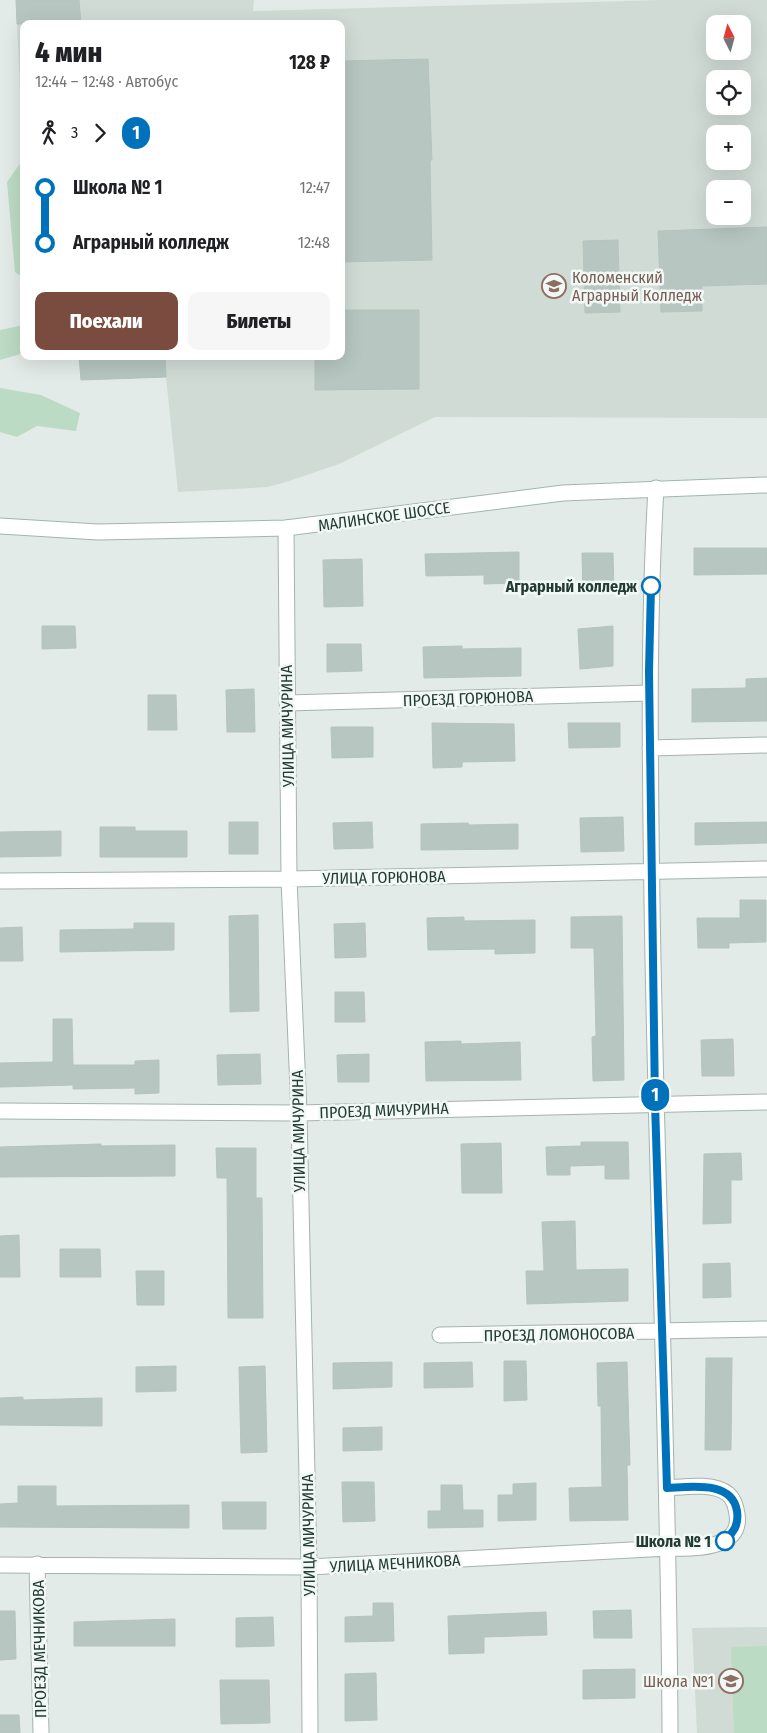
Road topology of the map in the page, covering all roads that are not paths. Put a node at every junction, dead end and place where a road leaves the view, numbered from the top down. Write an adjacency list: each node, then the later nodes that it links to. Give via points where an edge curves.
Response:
1 (767, 484): 2 (street, МАЛИНСКОЕ ШОССЕ)
2 (656, 488): 4 (street, МАЛИНСКОЕ ШОССЕ, via 563,493); 5 (street, via 651,568)
3 (0, 526): 4 (street, МАЛИНСКОЕ ШОССЕ, via 98,532)
4 (286, 528): 6 (street, УЛИЦА МИЧУРИНА)
5 (650, 693): 6 (street, ПРОЕЗД ГОРЮНОВА); 8 (street)
6 (286, 704): 11 (street, УЛИЦА МИЧУРИНА)
7 (767, 745): 8 (street)
8 (650, 748): 10 (street)
9 (767, 869): 10 (street, УЛИЦА ГОРЮНОВА)
10 (652, 871): 11 (street, УЛИЦА ГОРЮНОВА); 14 (street)
11 (289, 878): 12 (street, УЛИЦА ГОРЮНОВА); 16 (street, УЛИЦА МИЧУРИНА)
12 (0, 881)
13 (767, 1102): 14 (street, ПРОЕЗД МИЧУРИНА)
14 (655, 1103): 16 (street, ПРОЕЗД МИЧУРИНА); 18 (street)
15 (0, 1111): 16 (street, ПРОЕЗД МИЧУРИНА)
16 (299, 1113): 24 (street, УЛИЦА МИЧУРИНА)
17 (767, 1329): 18 (street, ПРОЕЗД ЛОМОНОСОВА)
18 (661, 1333): 19 (street, ПРОЕЗД ЛОМОНОСОВА); 20 (street)
19 (440, 1335)
20 (667, 1488): 21 (street); 21 (street, via 698,1487 721,1491 736,1504 738,1518 736,1530 725,1541 694,1549)
21 (669, 1548): 24 (street, УЛИЦА МЕЧНИКОВА); 27 (street)
22 (37, 1564): 23 (street, УЛИЦА МЕЧНИКОВА); 24 (street, УЛИЦА МЕЧНИКОВА); 25 (street, ПРОЕЗД МЕЧНИКОВА)
23 (0, 1565)
24 (309, 1567): 26 (street, УЛИЦА МИЧУРИНА)
25 (41, 1733)
26 (310, 1733)
27 (670, 1733)

